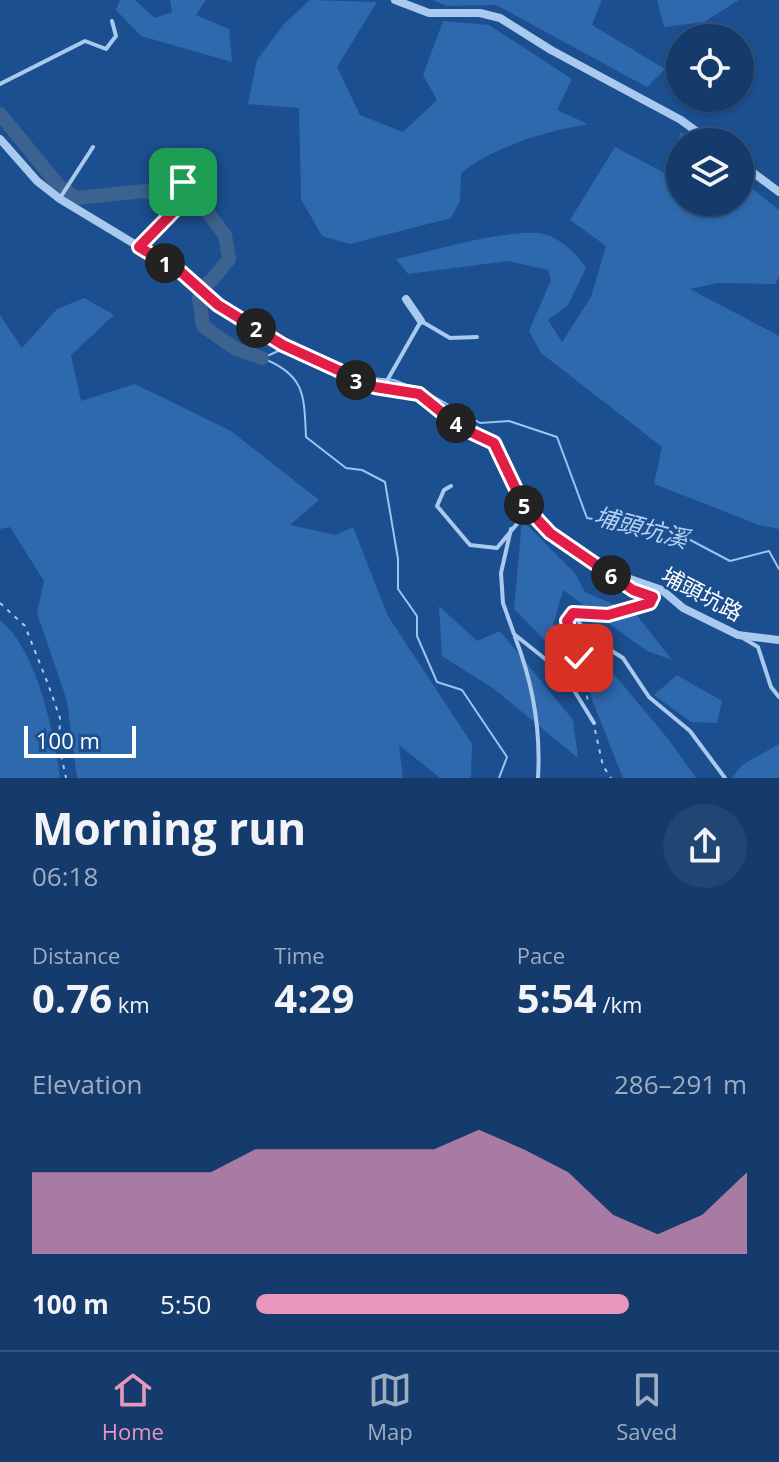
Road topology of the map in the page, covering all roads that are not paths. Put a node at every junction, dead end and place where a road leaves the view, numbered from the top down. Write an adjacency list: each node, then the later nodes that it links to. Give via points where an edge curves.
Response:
1 (395, 0): 4 (street, via 429,13 500,18)
2 (112, 21): 3 (lane, via 116,36 106,49 85,41)
3 (0, 84)
4 (692, 128)
5 (0, 139): 10 (street, 埔頭坑路)
6 (93, 147): 10 (lane)
7 (754, 173): 9 (street)
8 (214, 176): 11 (lane, via 189,173 175,210)
9 (779, 192)
10 (60, 199): 11 (street, 埔頭坑路)
11 (139, 247): 15 (street, 埔頭坑路, via 283,345 322,366)
12 (406, 299): 13 (street)
13 (421, 321): 14 (lane, via 450,338); 15 (lane)
14 (477, 337)
15 (384, 386): 17 (street, 埔頭坑路, via 419,394 460,427 494,443)
16 (451, 486): 18 (lane, via 437,506 470,545 497,548)
17 (528, 511): 18 (lane); 21 (street, 埔頭坑路, via 604,570 662,590 683,608)
18 (511, 529): 20 (lane, via 501,573 503,603)
19 (573, 613): 26 (lane, via 588,636 623,658 649,697 690,731)
20 (514, 634): 24 (lane, via 564,674); 25 (lane, via 537,718)
21 (738, 635): 22 (street, 埔頭坑路); 23 (lane, via 758,647)
22 (779, 640)
23 (779, 697)
24 (594, 723)
25 (538, 778)
26 (725, 778)

